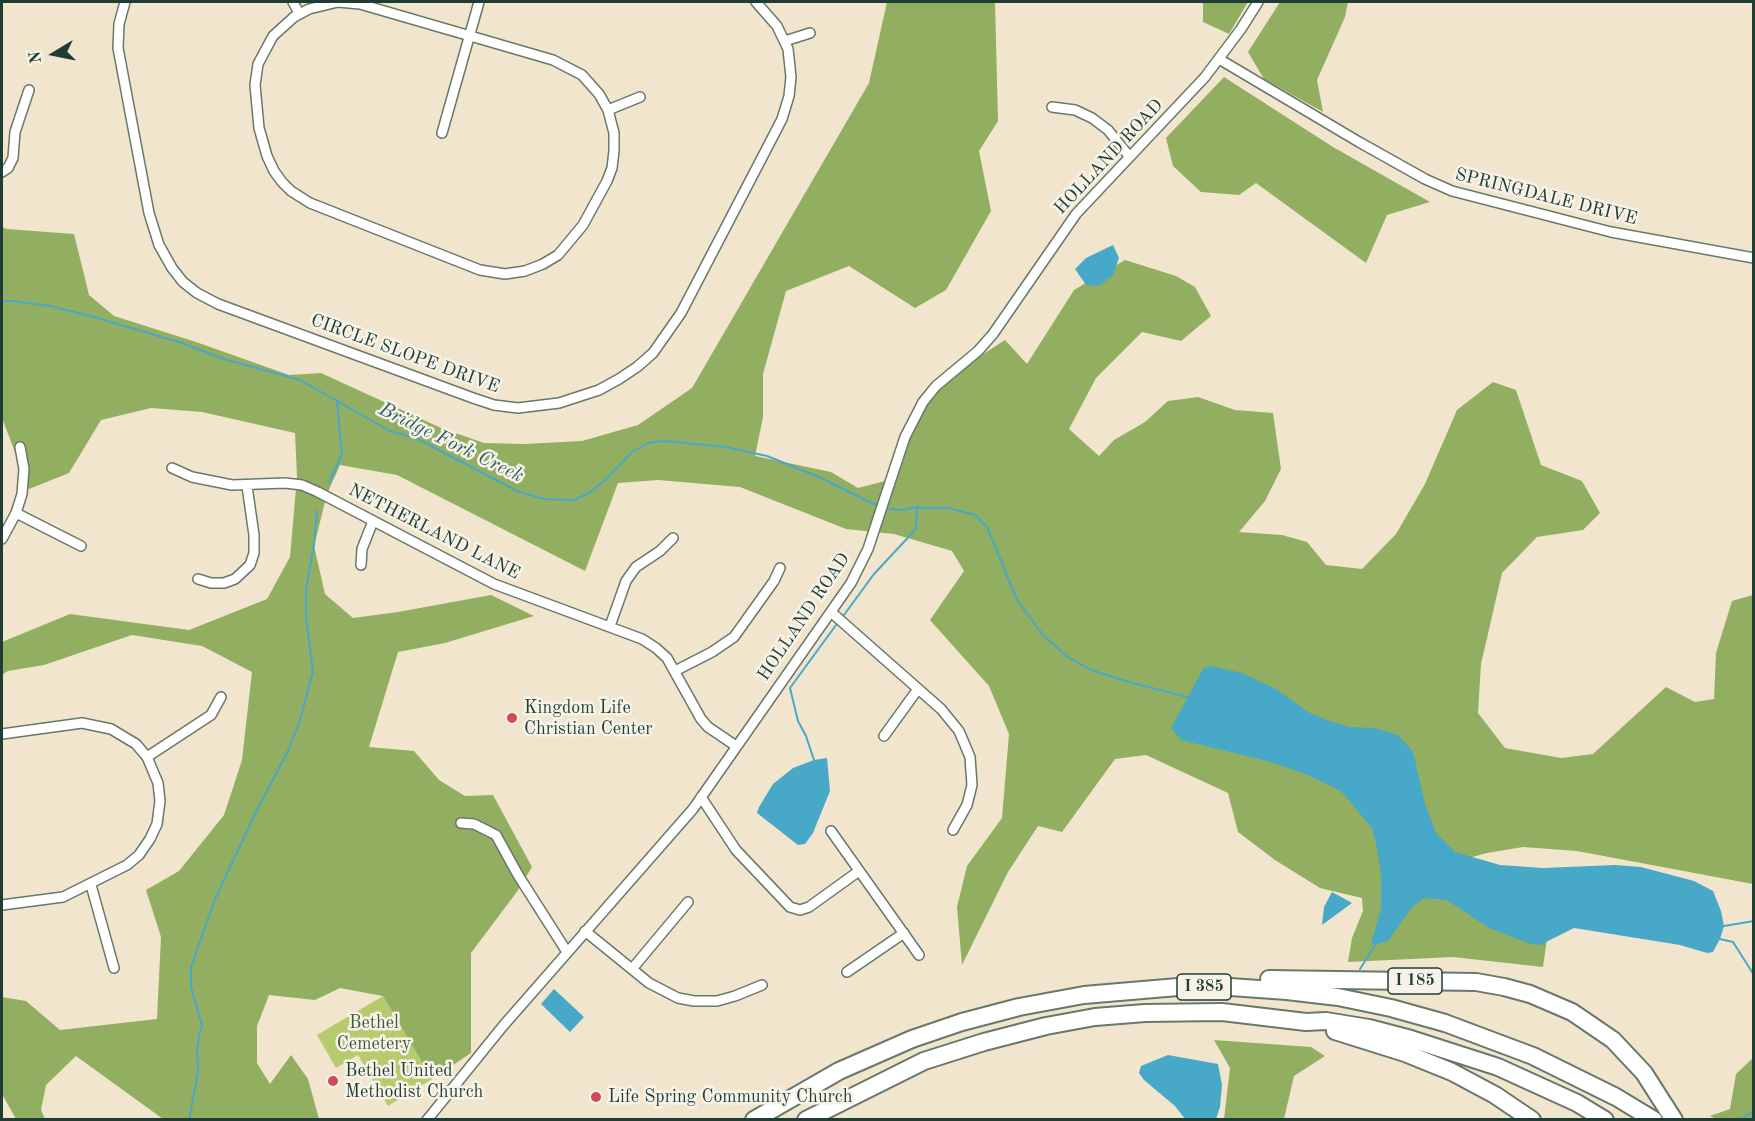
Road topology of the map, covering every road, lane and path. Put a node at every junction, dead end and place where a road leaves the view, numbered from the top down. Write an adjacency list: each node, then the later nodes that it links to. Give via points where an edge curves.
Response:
1 (125, 2): 9 (street, CIRCLE SLOPE DRIVE, via 118,48 149,213 159,245 183,282 218,304 473,398 518,408 559,403 599,390 637,367 667,335 785,110 791,77)
2 (293, 2): 6 (street)
3 (479, 2): 8 (street)
4 (756, 2): 9 (street, CIRCLE SLOPE DRIVE)
5 (1258, 2): 10 (street, HOLLAND ROAD)
6 (299, 13): 8 (street, via 325,4 351,2); 14 (street, via 273,36 256,74 259,128 274,171 291,191 310,203 480,270 506,274 531,269 554,258 572,240 598,200 612,168 614,134)
7 (810, 33): 9 (street)
8 (470, 36): 14 (street, via 568,66 588,81); 15 (street)
9 (785, 41)
10 (1219, 59): 16 (street, HOLLAND ROAD); 18 (street, SPRINGDALE DRIVE, via 1359,142 1452,191 1611,232)
11 (29, 90): 17 (street, via 15,132 13,158)
12 (640, 97): 14 (street)
13 (1052, 107): 16 (street, via 1092,118)
14 (608, 110)
15 (442, 133)
16 (1129, 156): 30 (street, HOLLAND ROAD, via 1076,214 993,334 923,402 905,437 868,549)
17 (2, 172)
18 (1754, 258)
19 (20, 447): 22 (street, via 23,484)
20 (172, 468): 21 (street, NETHERLAND LANE, via 192,477)
21 (247, 486): 23 (street, NETHERLAND LANE, via 302,485); 29 (street, via 254,535 250,565 236,579 224,583)
22 (16, 513): 25 (street); 26 (street)
23 (373, 521): 27 (street, via 362,549); 31 (street, NETHERLAND LANE, via 494,584)
24 (673, 538): 31 (street, via 636,567 626,581)
25 (2, 539)
26 (81, 546)
27 (361, 565)
28 (780, 568): 32 (street, via 735,637)
29 (198, 579)
30 (831, 612): 33 (street); 37 (street, HOLLAND ROAD)
31 (610, 626): 32 (street, NETHERLAND LANE, via 656,648)
32 (675, 671): 37 (street, NETHERLAND LANE, via 700,719)
33 (918, 689): 36 (street); 41 (street, via 954,723 970,757 970,795)
34 (221, 697): 38 (street, via 211,715)
35 (2, 734): 38 (street, via 74,723 93,724 125,735)
36 (884, 736)
37 (735, 746): 39 (street, HOLLAND ROAD)
38 (147, 758): 44 (street, via 159,791 154,832 132,861)
39 (701, 797): 43 (street, via 736,850 790,907 809,907); 47 (street, HOLLAND ROAD)
40 (461, 823): 49 (street, via 474,824 496,835)
41 (953, 830)
42 (831, 831): 43 (street)
43 (859, 871): 48 (street)
44 (91, 885): 46 (street, via 56,899); 51 (street)
45 (688, 902): 52 (street)
46 (2, 905)
47 (585, 931): 49 (street, HOLLAND ROAD); 52 (street)
48 (904, 933): 50 (street); 53 (street)
49 (567, 952): 57 (street, HOLLAND ROAD)
50 (919, 955)
51 (114, 968)
52 (632, 969): 54 (street, via 662,992 694,1001 725,999)
53 (848, 972)
54 (762, 985)
55 (1127, 990): 58 (highway, I 385, via 1019,1007 937,1030 839,1071); 62 (highway, I 385, via 1261,988 1391,1008 1456,1026 1533,1056); 63 (highway, I 185, via 1174,980 1237,979 1444,981 1504,987 1552,1003 1602,1031 1637,1063)
56 (1306, 1022): 59 (highway, I 385, via 1222,1012 1145,1013 1046,1026 924,1061); 60 (highway, via 1406,1053 1452,1072); 61 (highway, I 385, via 1369,1028 1455,1052 1543,1087)
57 (427, 1119)
58 (754, 1119)
59 (806, 1119)
60 (1532, 1119)
61 (1605, 1119)
62 (1653, 1119)
63 (1674, 1119)

